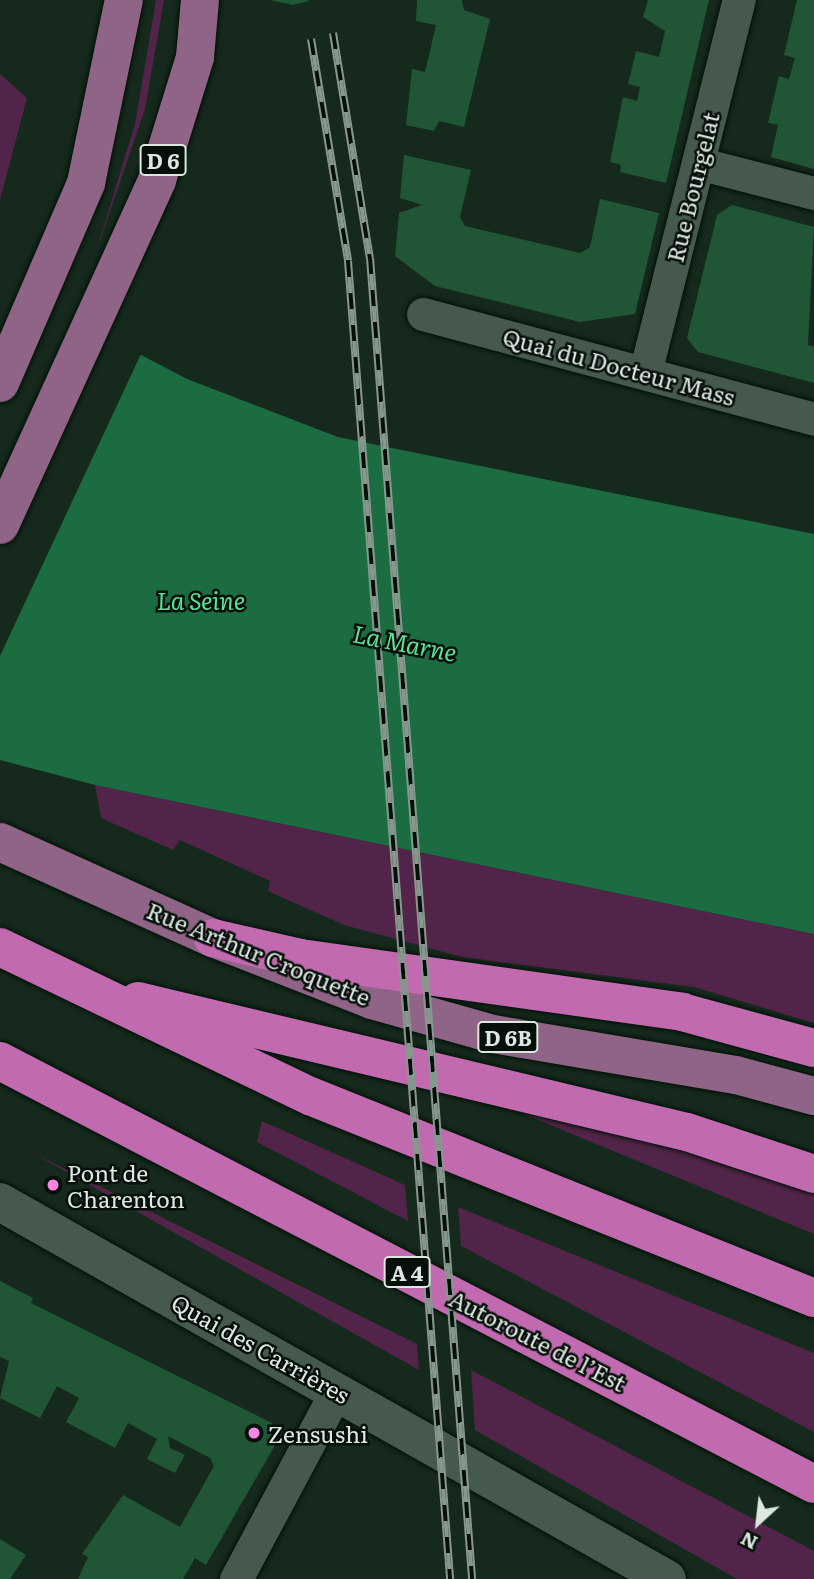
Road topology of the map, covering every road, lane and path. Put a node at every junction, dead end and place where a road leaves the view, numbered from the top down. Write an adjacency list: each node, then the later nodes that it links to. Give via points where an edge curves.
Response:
1 (124, 0): 8 (main road, via 102,127 46,286)
2 (200, 0): 10 (main road, D 6, via 195,57 157,180)
3 (739, 0): 4 (street, Rue Bourgelat)
4 (698, 163): 5 (street); 7 (street, Rue Bourgelat)
5 (814, 193)
6 (423, 314): 7 (street, Quai du Docteur Mass)
7 (645, 373): 9 (street, Quai du Docteur Mass)
8 (0, 383)
9 (814, 419)
10 (0, 525)
11 (16, 843): 12 (main road, Rue Arthur Croquette / D 6B)
12 (213, 938): 15 (highway, via 313,960 682,1012); 17 (main road, Rue Arthur Croquette / D 6B, via 372,1000 493,1034 736,1074)
13 (0, 947): 14 (highway)
14 (80, 989): 18 (highway, via 397,1059 687,1132); 20 (highway, via 310,1096)
15 (814, 1048)
16 (0, 1061): 22 (highway, Autoroute de l’Est / A 4)
17 (814, 1096)
18 (814, 1174)
19 (0, 1202): 21 (main road, Quai des Carrières)
20 (814, 1298)
21 (337, 1390): 23 (street); 24 (main road, Quai des Carrières)
22 (814, 1483)
23 (236, 1579)
24 (667, 1579)

